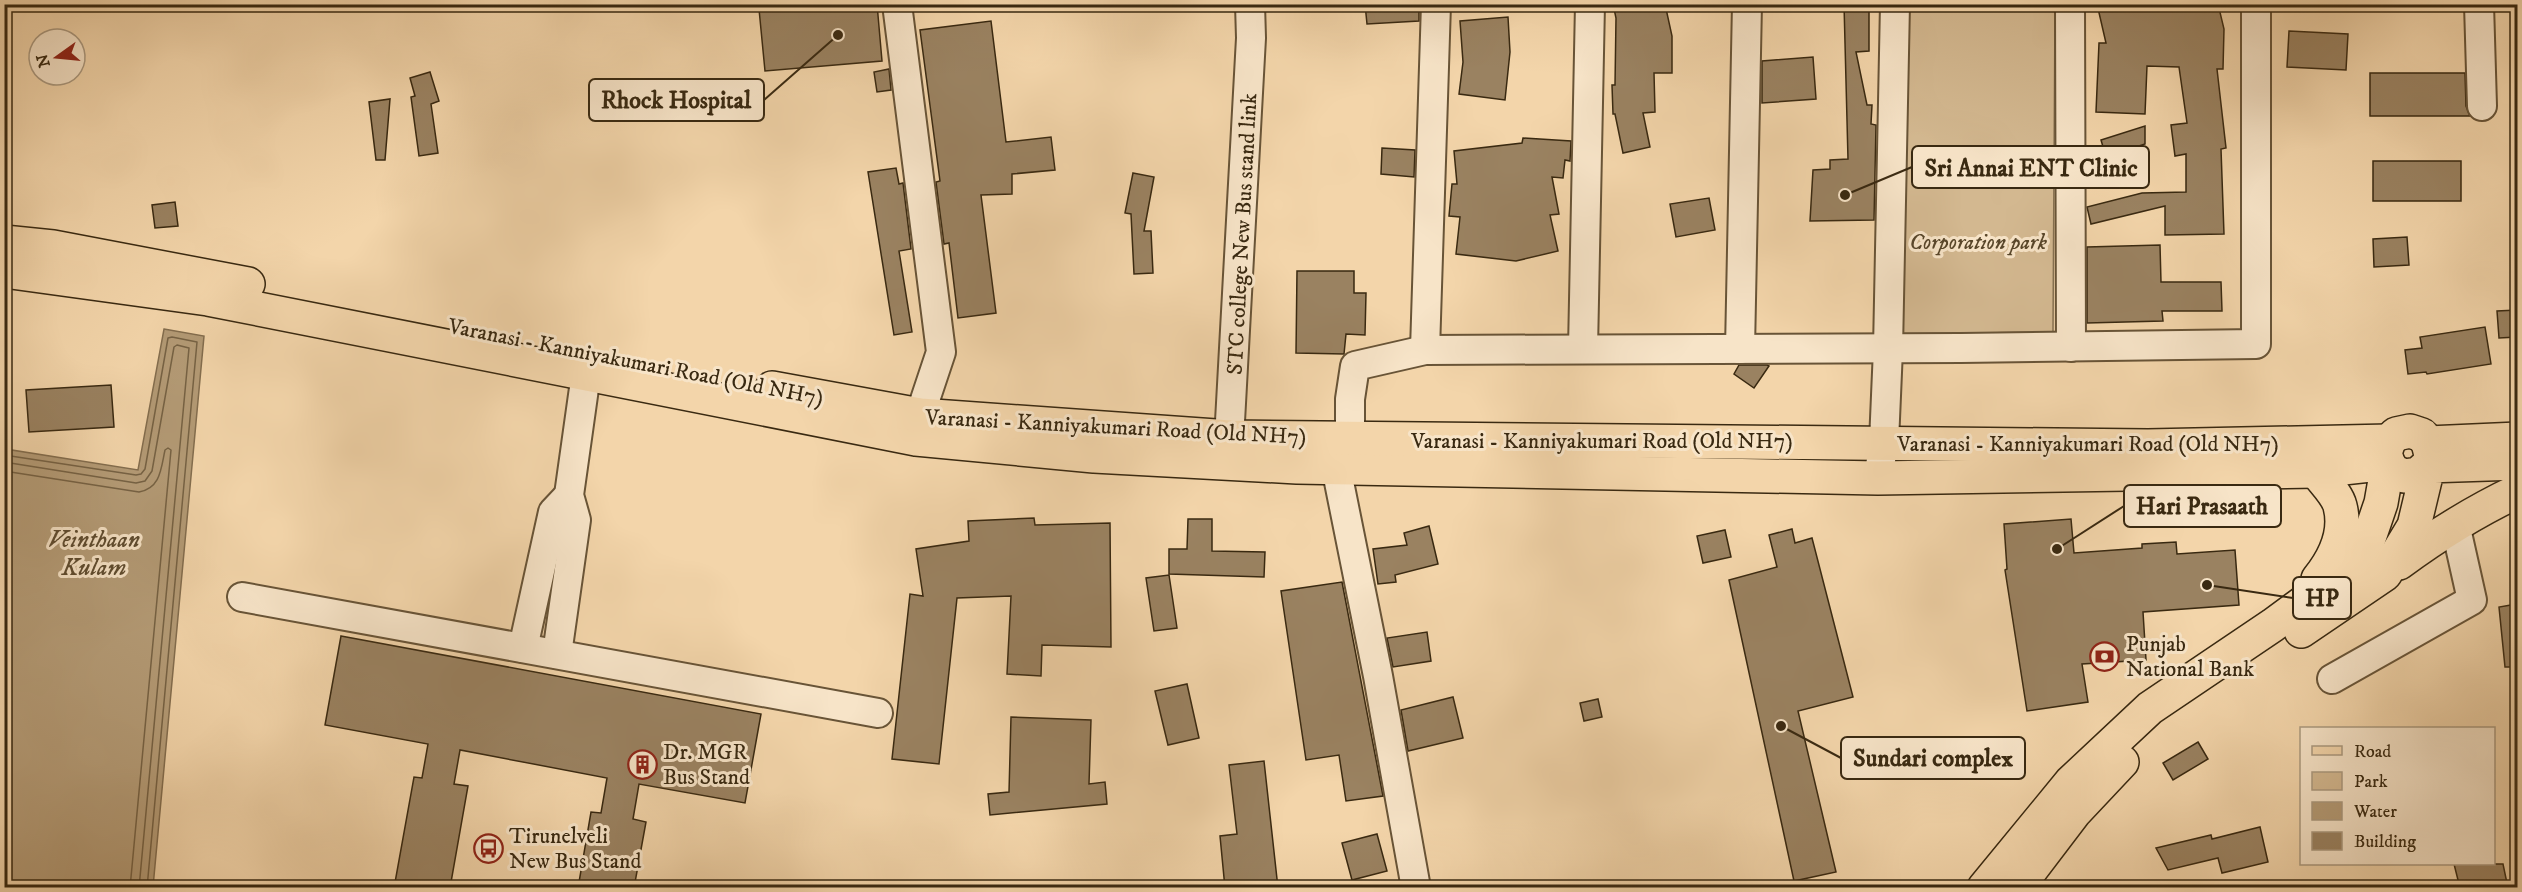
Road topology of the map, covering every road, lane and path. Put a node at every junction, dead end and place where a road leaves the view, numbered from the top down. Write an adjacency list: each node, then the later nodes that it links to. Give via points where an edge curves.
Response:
1 (897, 4): 19 (street, via 941,352)
2 (1250, 4): 23 (street, STC college New Bus stand link)
3 (1436, 4): 16 (street)
4 (1590, 4): 17 (street)
5 (1747, 4): 14 (street)
6 (1895, 4): 15 (street)
7 (2070, 4): 13 (street)
8 (2256, 4): 13 (street, via 2256,344)
9 (2479, 4): 10 (street)
10 (2482, 106)
11 (4, 242): 19 (main road, Varanasi - Kanniyakumari Road (Old NH7), via 53,247 749,384)
12 (4, 271): 18 (main road, Varanasi - Kanniyakumari Road (Old NH7), via 207,300)
13 (2071, 347): 15 (street)
14 (1740, 349): 15 (street); 17 (street)
15 (1888, 349): 22 (street)
16 (1425, 350): 17 (street); 20 (street, via 1355,366)
17 (1583, 350)
18 (586, 374): 19 (main road, Varanasi - Kanniyakumari Road (Old NH7)); 31 (street)
19 (918, 427): 23 (main road, Varanasi - Kanniyakumari Road (Old NH7), via 1094,456)
20 (1350, 438): 22 (main road, Varanasi - Kanniyakumari Road (Old NH7)); 23 (main road, Varanasi - Kanniyakumari Road (Old NH7))
21 (2517, 439): 25 (main road, Varanasi - Kanniyakumari Road (Old NH7))
22 (1884, 442): 24 (main road, Varanasi - Kanniyakumari Road (Old NH7)); 29 (street)
23 (1229, 450): 27 (main road, Varanasi - Kanniyakumari Road (Old NH7))
24 (2388, 452): 25 (main road, Varanasi - Kanniyakumari Road (Old NH7), via 2394,471 2404,476 2418,474); 28 (main road, Varanasi - Kanniyakumari Road (Old NH7)); 35 (main road, via 2381,503 2366,547 2334,580)
25 (2428, 454): 26 (main road, Varanasi - Kanniyakumari Road (Old NH7)); 33 (main road, via 2414,526)
26 (2517, 463)
27 (1336, 468): 29 (main road, Varanasi - Kanniyakumari Road (Old NH7)); 40 (street)
28 (2316, 471): 29 (main road, Varanasi - Kanniyakumari Road (Old NH7)); 35 (main road, via 2340,505 2341,536 2331,564)
29 (1878, 478)
30 (2517, 491): 32 (main road)
31 (569, 495): 36 (street, via 553,512); 37 (street, via 576,520)
32 (2455, 524): 33 (main road); 38 (street, via 2472,600)
33 (2385, 574): 42 (main road, via 2143,740 2074,813)
34 (242, 597): 36 (street)
35 (2287, 615): 41 (main road, via 2150,708 2071,782)
36 (523, 648): 37 (street)
37 (557, 654): 39 (street)
38 (2332, 679)
39 (878, 713)
40 (1416, 888)
41 (1984, 888)
42 (2018, 888)

